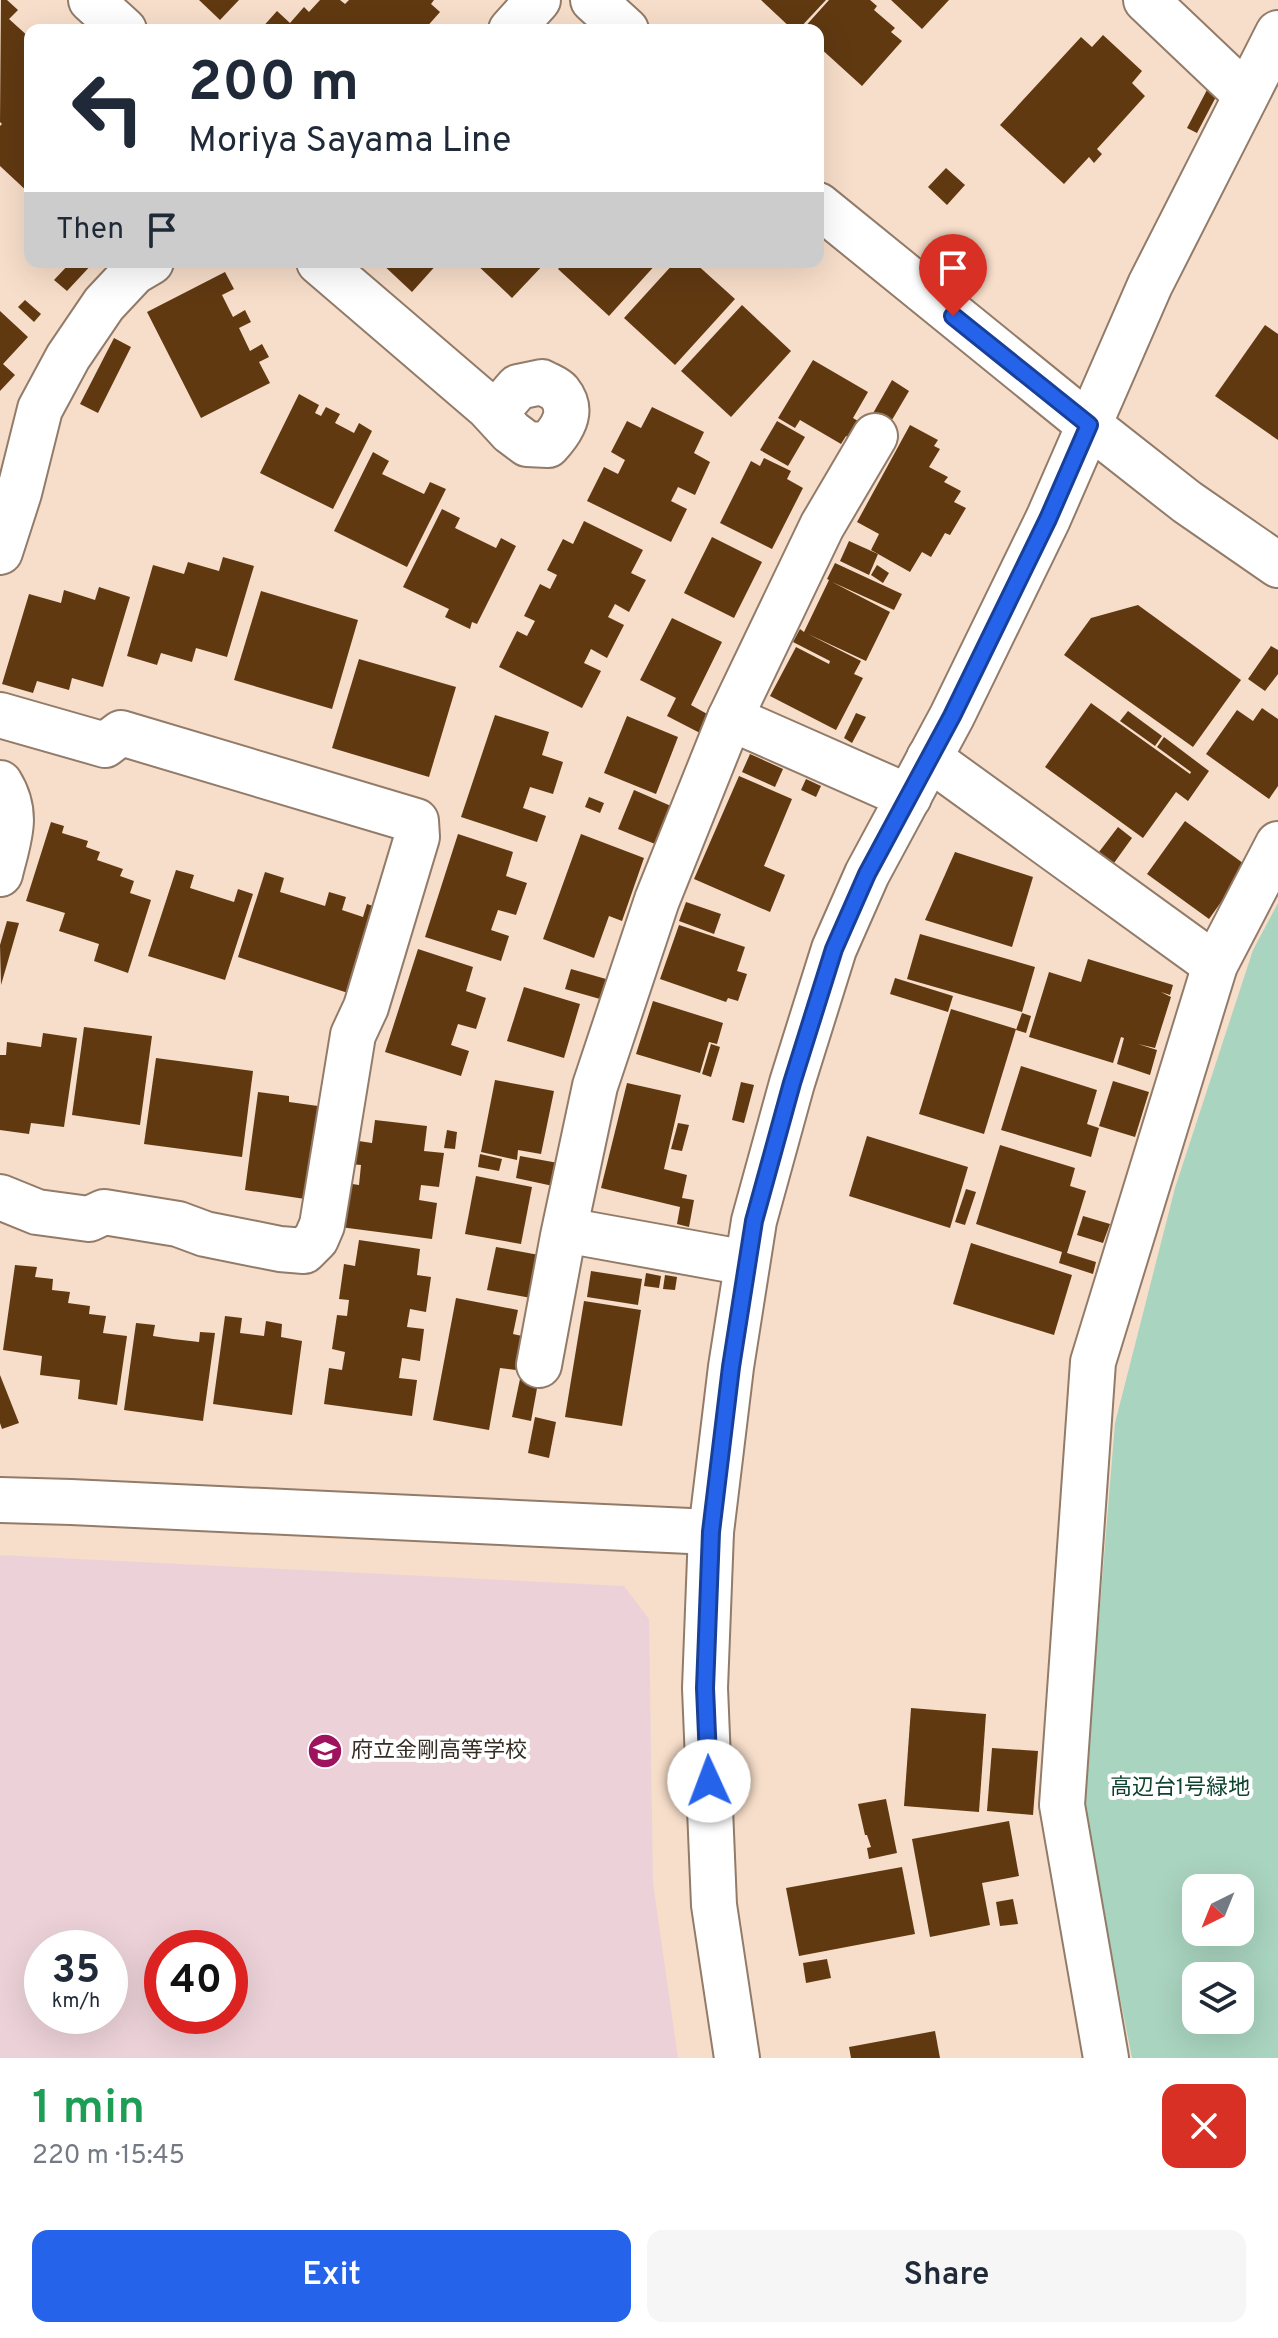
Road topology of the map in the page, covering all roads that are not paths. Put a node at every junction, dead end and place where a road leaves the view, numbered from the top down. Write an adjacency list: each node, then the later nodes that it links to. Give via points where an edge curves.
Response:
1 (538, 0): 4 (street)
2 (593, 0): 5 (street)
3 (1146, 0): 7 (street)
4 (516, 24)
5 (619, 24)
6 (1278, 33): 7 (street)
7 (1246, 95): 12 (street, via 1150,285)
8 (824, 210): 12 (street)
9 (141, 268): 14 (street, via 104,304 68,357)
10 (326, 268): 11 (street)
11 (488, 407)
12 (1089, 425): 16 (street); 19 (street)
13 (875, 436): 18 (street, via 822,526)
14 (11, 477): 15 (street)
15 (0, 552)
16 (1278, 565)
17 (0, 715): 25 (street, via 105,745 121,733 416,821 417,837 353,1035 322,1225 304,1251 104,1212 89,1219 37,1212)
18 (730, 718): 21 (street); 26 (street, via 657,900 595,1086)
19 (929, 758): 21 (street); 24 (street)
20 (0, 783): 23 (street, via 13,823)
21 (909, 797): 27 (street, via 834,949 792,1083)
22 (1278, 844): 24 (street)
23 (0, 874)
24 (1215, 965): 32 (street, via 1093,1362 1062,1805)
25 (0, 1197)
26 (565, 1230): 27 (street); 28 (street)
27 (747, 1263): 30 (street)
28 (539, 1365)
29 (0, 1500): 30 (street)
30 (711, 1532): 31 (street, via 705,1688 713,1890)
31 (737, 2058)
32 (1106, 2058)

